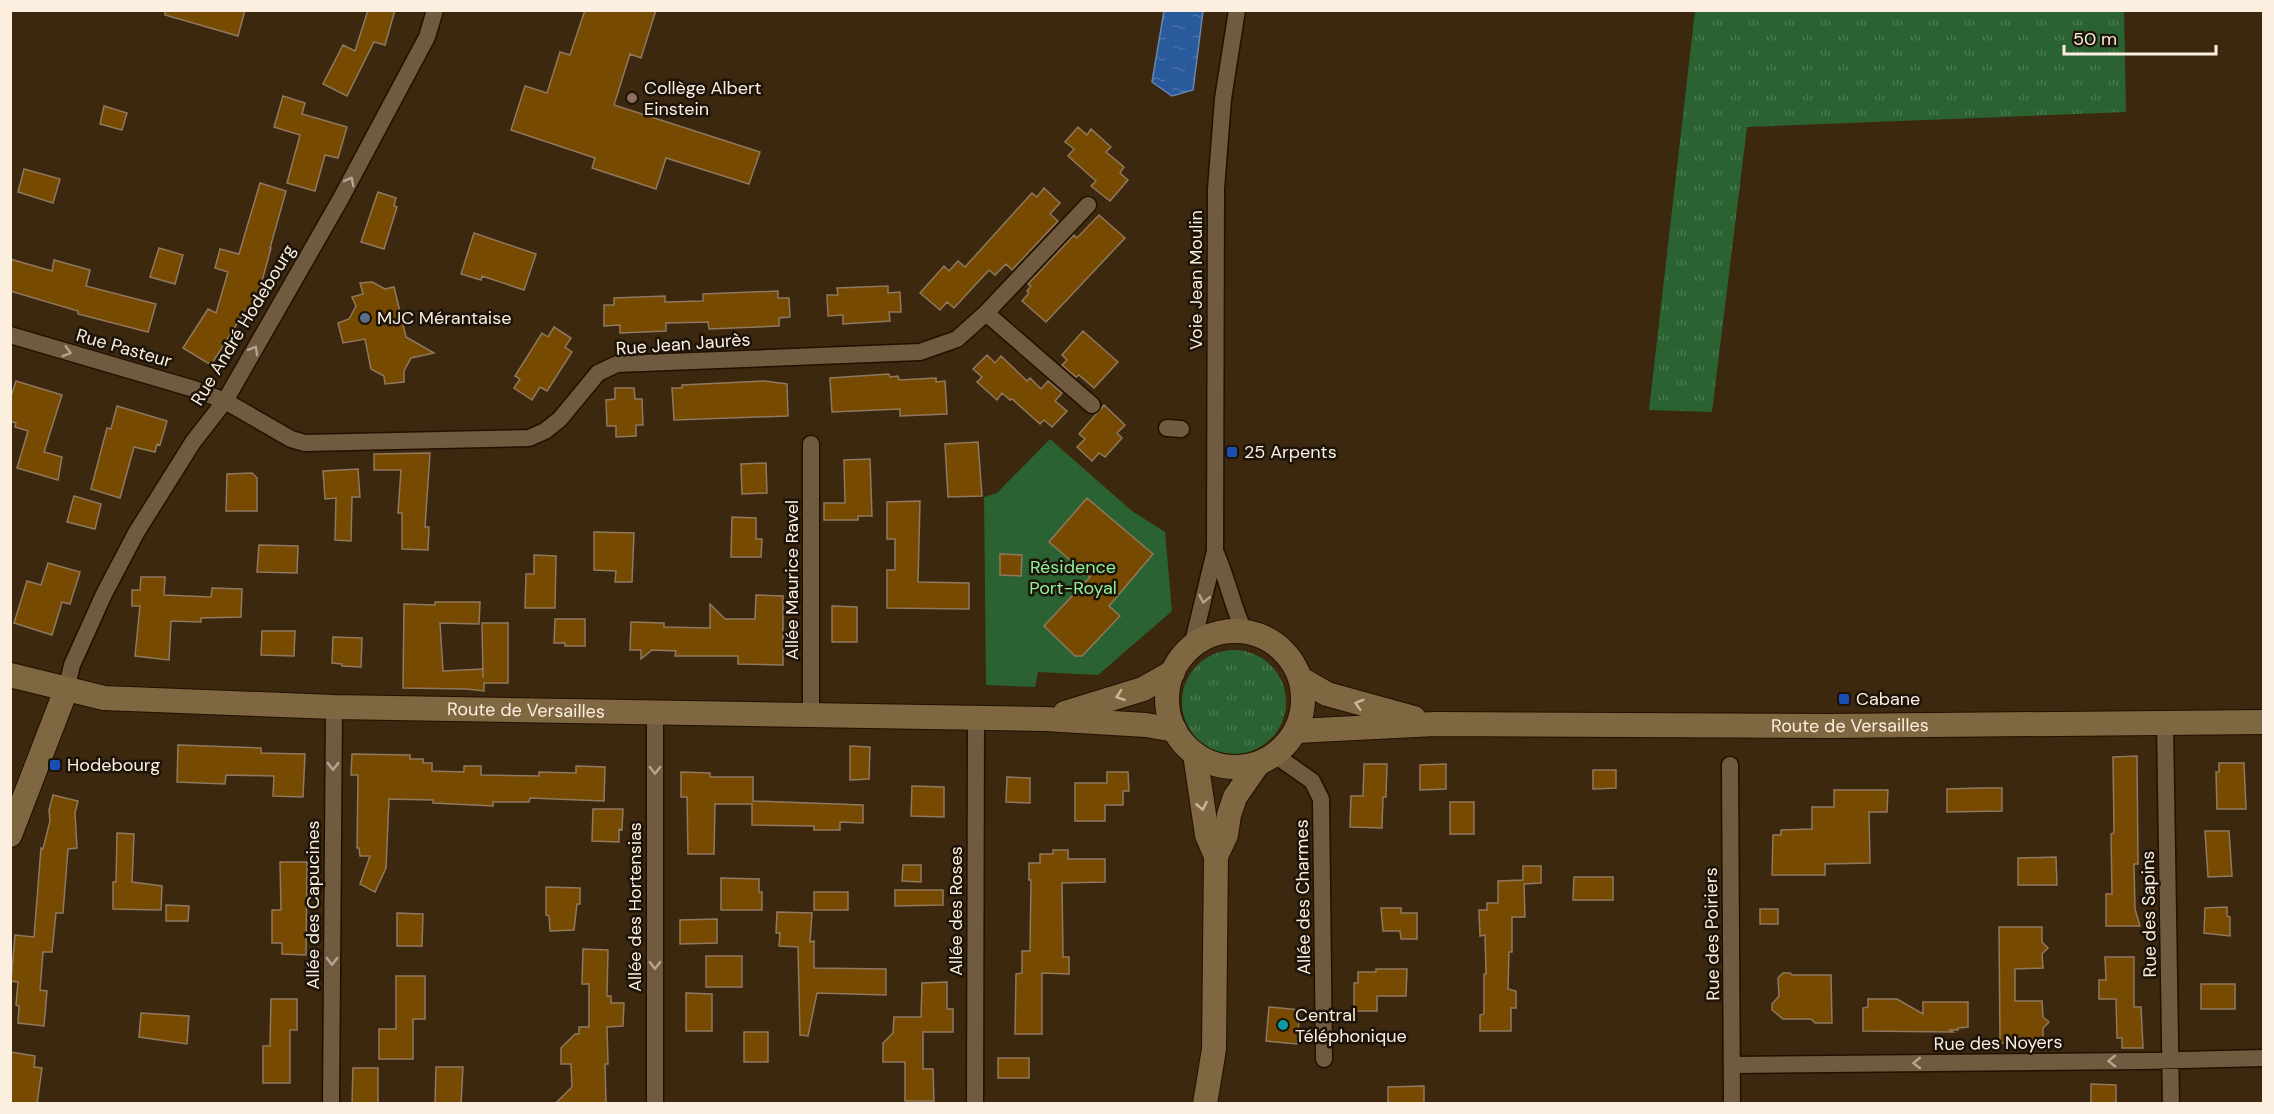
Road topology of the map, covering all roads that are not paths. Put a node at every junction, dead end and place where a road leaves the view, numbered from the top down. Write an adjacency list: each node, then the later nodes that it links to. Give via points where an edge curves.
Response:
1 (435, 10): 6 (street, Rue André Hodebourg, one-way to 1, via 340,200 427,37)
2 (1236, 10): 9 (street, Voie Jean Moulin, via 1223,99 1216,189)
3 (1089, 205): 4 (street, Rue Jean Jaurès)
4 (986, 313): 6 (street, Rue Jean Jaurès, via 957,339 920,352 617,364 598,373 560,419 528,438 305,443); 7 (street)
5 (10, 335): 6 (street, Rue Pasteur, one-way to 6)
6 (225, 401): 15 (street, Rue André Hodebourg, via 136,533 72,665)
7 (1092, 405)
8 (812, 444): 18 (street, Allée Maurice Ravel)
9 (1215, 551): 10 (street, Voie Jean Moulin); 11 (street, Voie Jean Moulin, one-way to 11)
10 (1244, 631): 11 (main road, via 1205,638); 14 (main road, via 1279,647 1293,662)
11 (1192, 646): 12 (main road)
12 (1173, 672): 20 (main road, Route de Versailles, one-way to 20, via 1143,689); 24 (main road, via 1167,690)
13 (10, 675): 15 (main road, Route de Versailles)
14 (1301, 680): 23 (main road, Route de Versailles, one-way to 14, via 1327,694); 25 (main road, via 1303,707)
15 (66, 690): 16 (main road, Route de Versailles, via 104,698); 29 (main road)
16 (334, 707): 17 (main road, Route de Versailles); 35 (street, Allée des Capucines, one-way to 35)
17 (655, 711): 18 (main road, Route de Versailles); 36 (street, Allée des Hortensias, one-way to 36)
18 (811, 716): 19 (main road, Route de Versailles)
19 (976, 718): 20 (main road, Route de Versailles); 37 (street, Allée des Roses)
20 (1045, 718): 24 (main road, Route de Versailles, via 1146,724)
21 (2264, 722): 22 (main road, Route de Versailles)
22 (2165, 723): 23 (main road, Route de Versailles); 33 (street, Rue des Sapins)
23 (1436, 724): 25 (main road, Route de Versailles)
24 (1174, 730): 26 (main road)
25 (1296, 731): 27 (main road)
26 (1195, 754): 27 (main road, via 1215,765 1241,768); 30 (main road, one-way to 30, via 1207,835)
27 (1267, 760): 30 (main road, via 1235,797 1226,835); 32 (street, Allée des Charmes, via 1312,781 1321,799)
28 (1730, 765): 34 (street, Rue des Poiriers)
29 (10, 835)
30 (1216, 856): 38 (main road, via 1214,1049)
31 (2264, 1058): 33 (street, Rue des Noyers)
32 (1324, 1059)
33 (2171, 1059): 34 (street, Rue des Noyers, one-way to 34); 40 (street, Rue des Sapins)
34 (1733, 1065): 39 (street, Rue des Poiriers)
35 (331, 1104)
36 (655, 1104)
37 (975, 1104)
38 (1205, 1104)
39 (1732, 1104)
40 (2171, 1104)

